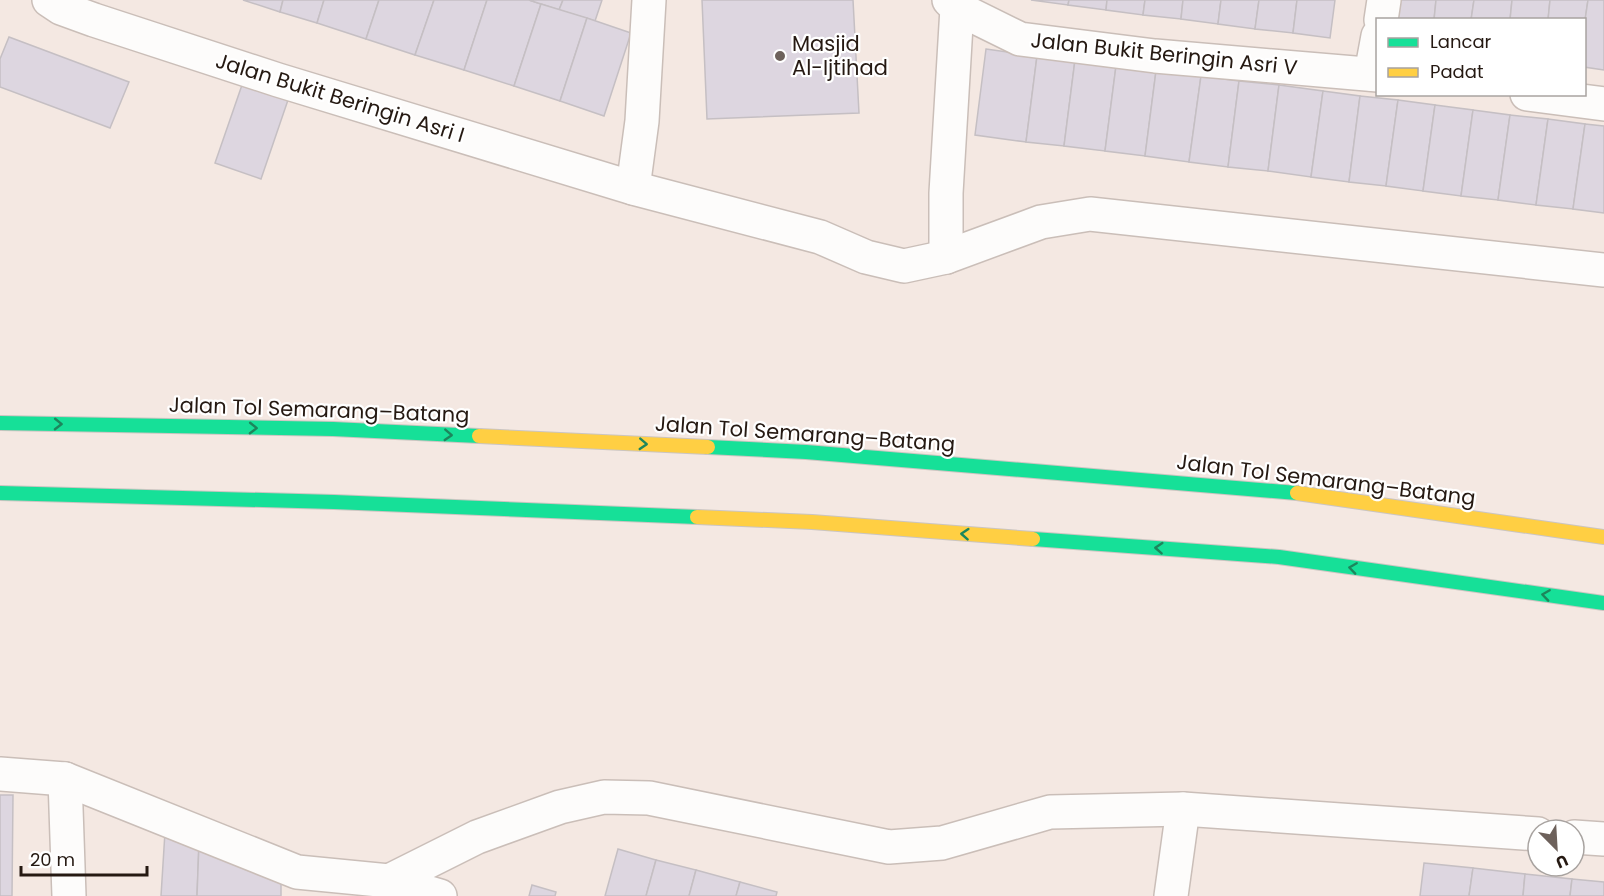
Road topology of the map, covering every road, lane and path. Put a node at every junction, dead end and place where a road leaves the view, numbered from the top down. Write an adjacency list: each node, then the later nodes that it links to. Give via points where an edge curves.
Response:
1 (49, 0): 10 (street, Jalan Bukit Beringin Asri I, via 94,20 267,77)
2 (649, 0): 10 (street, via 642,121)
3 (1384, 0): 5 (street)
4 (953, 4): 7 (street, Jalan Bukit Beringin Asri V, via 1020,39 1155,56); 11 (street, Jalan Bukit Beringin Asri V)
5 (1381, 18)
6 (1376, 49): 7 (street)
7 (1374, 75)
8 (1542, 96): 9 (street)
9 (1604, 104)
10 (633, 188): 11 (street, Jalan Bukit Beringin Asri I, via 820,237 866,257 904,266)
11 (946, 257): 12 (street, Jalan Bukit Beringin Asri I, via 1041,222 1090,214)
12 (1604, 270)
13 (0, 423): 15 (highway, Jalan Tol Semarang–Batang, one-way to 15, via 333,429 806,452 1285,492)
14 (0, 493): 16 (highway, one-way to 14, via 1279,557 812,522)
15 (1604, 537)
16 (1604, 603)
17 (0, 774): 18 (street)
18 (65, 779): 24 (street); 25 (street)
19 (1183, 809): 20 (street); 23 (street, via 1050,812 942,843 889,847 649,798 604,797 560,807 477,837); 27 (street)
20 (1526, 833)
21 (1586, 838): 22 (street)
22 (1604, 839)
23 (389, 881): 24 (street); 26 (street)
24 (298, 884)
25 (69, 896)
26 (440, 896)
27 (1171, 896)

